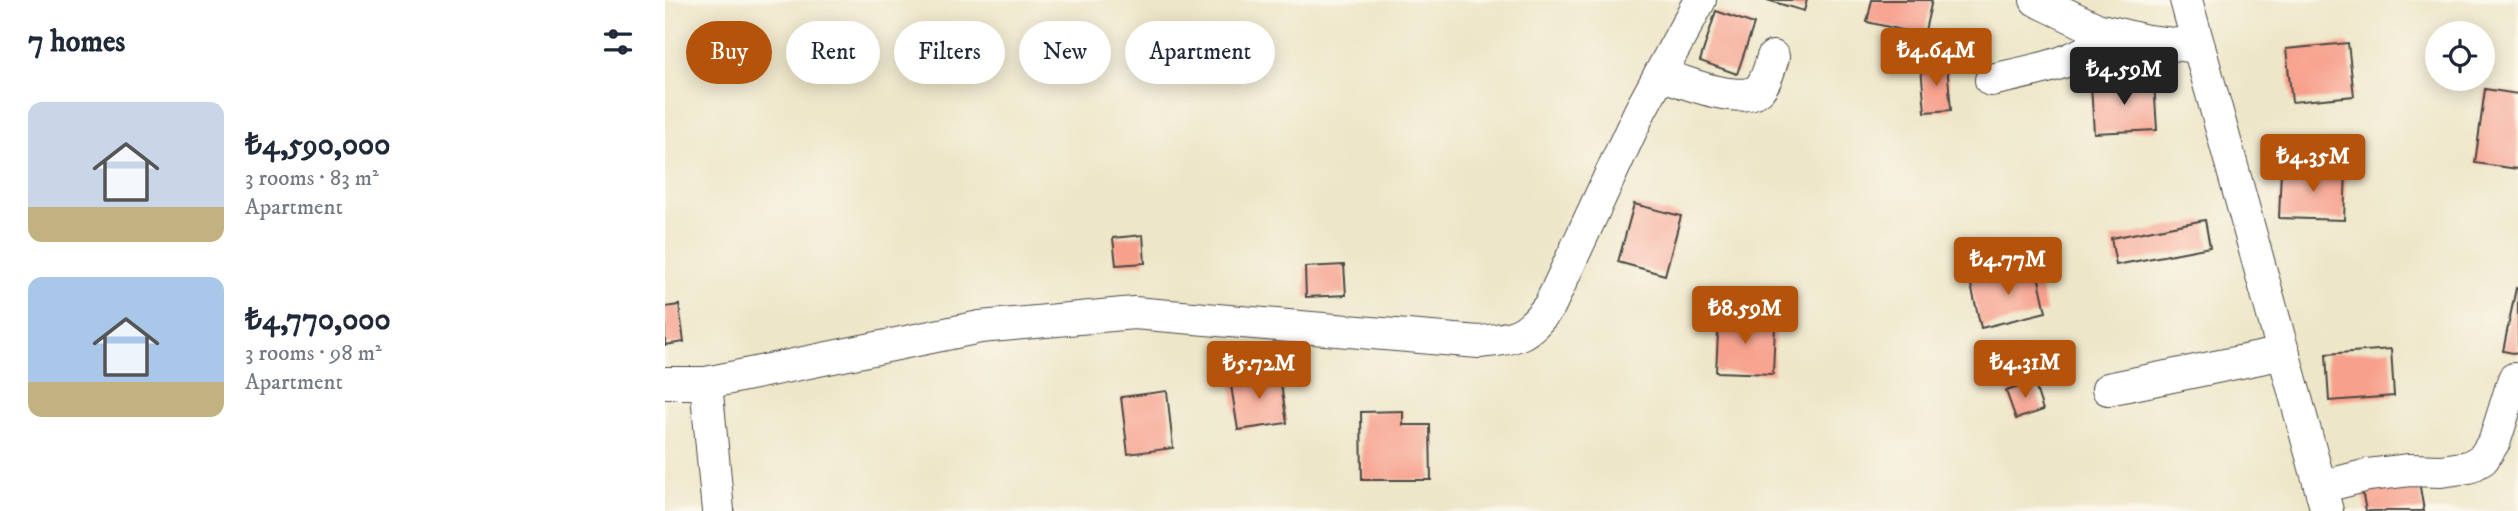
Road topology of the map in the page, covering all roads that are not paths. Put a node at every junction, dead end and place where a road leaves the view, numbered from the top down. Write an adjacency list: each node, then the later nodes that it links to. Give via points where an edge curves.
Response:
1 (1700, 0): 7 (street)
2 (2036, 0): 4 (street)
3 (2186, 0): 5 (street)
4 (2115, 33): 5 (street); 8 (street, via 2065,62)
5 (2199, 47): 9 (street)
6 (1773, 57): 7 (street, via 1760,88 1749,96 1726,94)
7 (1660, 74): 12 (street, via 1550,304 1535,326 1513,338 1479,342 1134,313 980,327)
8 (1991, 80)
9 (2284, 353): 13 (street); 14 (street)
10 (2514, 379): 14 (street, via 2495,440 2483,459 2469,467 2441,471 2368,475)
11 (665, 383): 12 (street)
12 (706, 383): 15 (street)
13 (2108, 389)
14 (2319, 504)
15 (718, 511)

